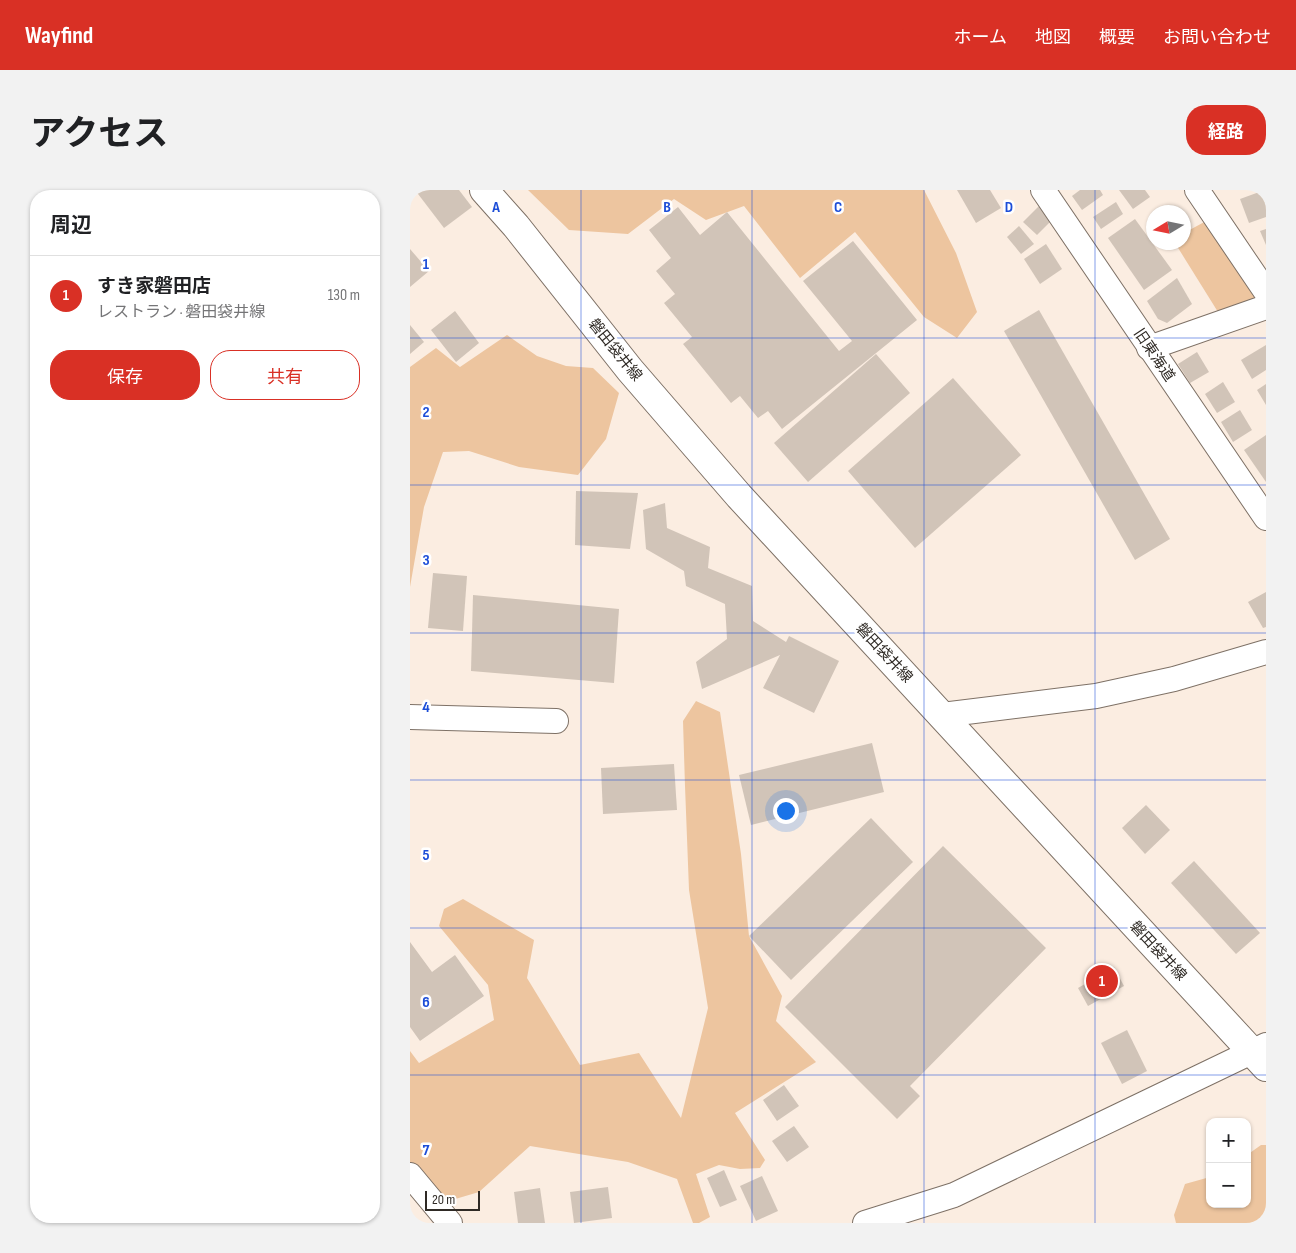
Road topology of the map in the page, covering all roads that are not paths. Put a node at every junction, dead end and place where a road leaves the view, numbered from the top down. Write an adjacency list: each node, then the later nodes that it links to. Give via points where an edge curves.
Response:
1 (484, 190): 5 (main road, 磐田袋井線)
2 (492, 190): 5 (main road, 磐田袋井線)
3 (1197, 190): 6 (street)
4 (1048, 192): 8 (street, 旧東海道)
5 (516, 226): 11 (main road, 磐田袋井線, via 630,370 739,496)
6 (1266, 292)
7 (1266, 308): 8 (street)
8 (1149, 348): 9 (street, 旧東海道)
9 (1266, 518)
10 (1266, 652): 11 (street, via 1174,679 1096,696)
11 (942, 715): 14 (main road, 磐田袋井線)
12 (410, 718): 13 (street)
13 (556, 721)
14 (1261, 1055): 17 (street, via 954,1195)
15 (410, 1175): 16 (street)
16 (450, 1223)
17 (865, 1223)

